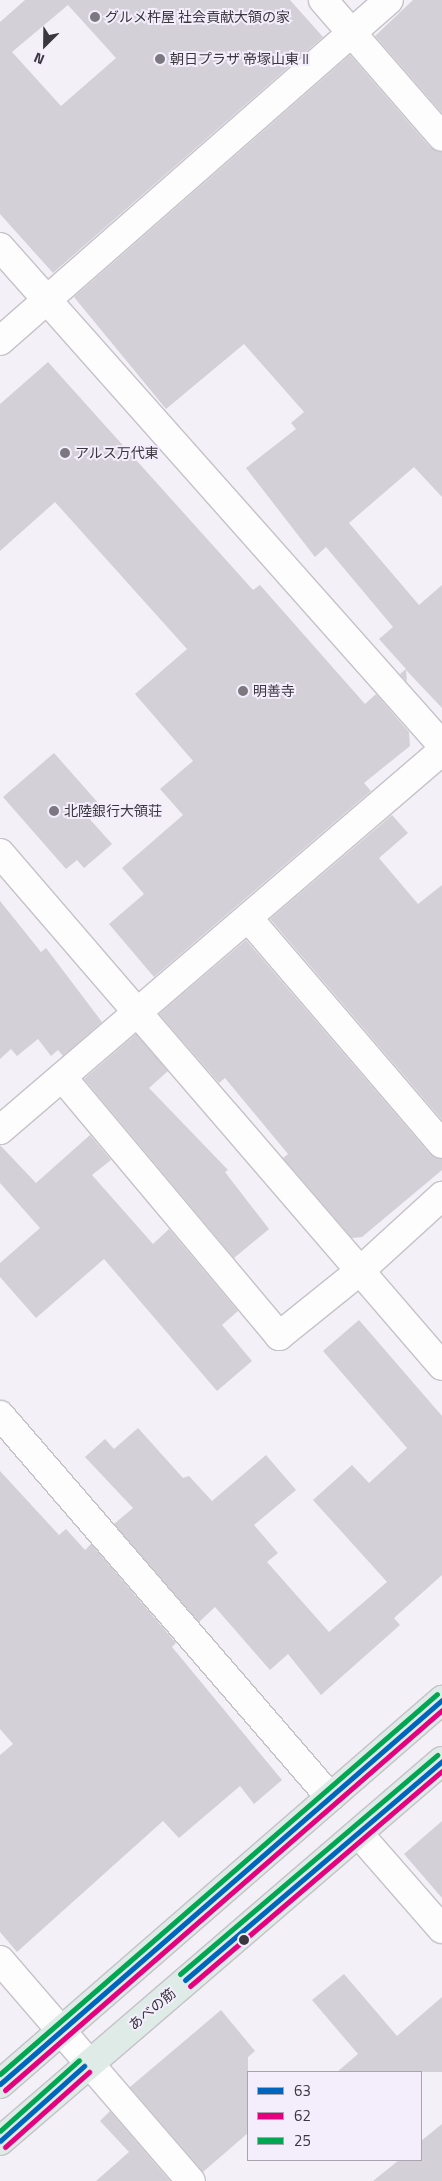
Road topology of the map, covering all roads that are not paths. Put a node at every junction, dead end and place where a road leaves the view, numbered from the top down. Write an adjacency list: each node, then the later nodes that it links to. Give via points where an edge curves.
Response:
1 (323, 0): 3 (street)
2 (389, 0): 3 (street)
3 (351, 32): 4 (street); 6 (street)
4 (442, 137)
5 (0, 247): 6 (street)
6 (45, 299): 7 (street); 8 (street)
7 (0, 341)
8 (442, 745)
9 (442, 751): 11 (street)
10 (3, 862): 12 (street)
11 (249, 919): 12 (street); 15 (street)
12 (140, 1013): 13 (street); 17 (street)
13 (62, 1076): 14 (street); 17 (street, via 279,1336)
14 (0, 1130)
15 (442, 1144)
16 (442, 1196): 17 (street)
17 (361, 1270): 18 (street)
18 (442, 1366)
19 (0, 1415): 22 (street)
20 (442, 1700): 22 (main road)
21 (442, 1761): 23 (main road, あべの筋)
22 (330, 1796): 26 (main road)
23 (359, 1834): 24 (street); 27 (main road, あべの筋)
24 (442, 1929)
25 (0, 1960): 26 (street)
26 (61, 2031): 27 (street); 28 (main road)
27 (88, 2063): 29 (main road, あべの筋); 30 (street)
28 (0, 2084)
29 (0, 2142)
30 (191, 2181)

